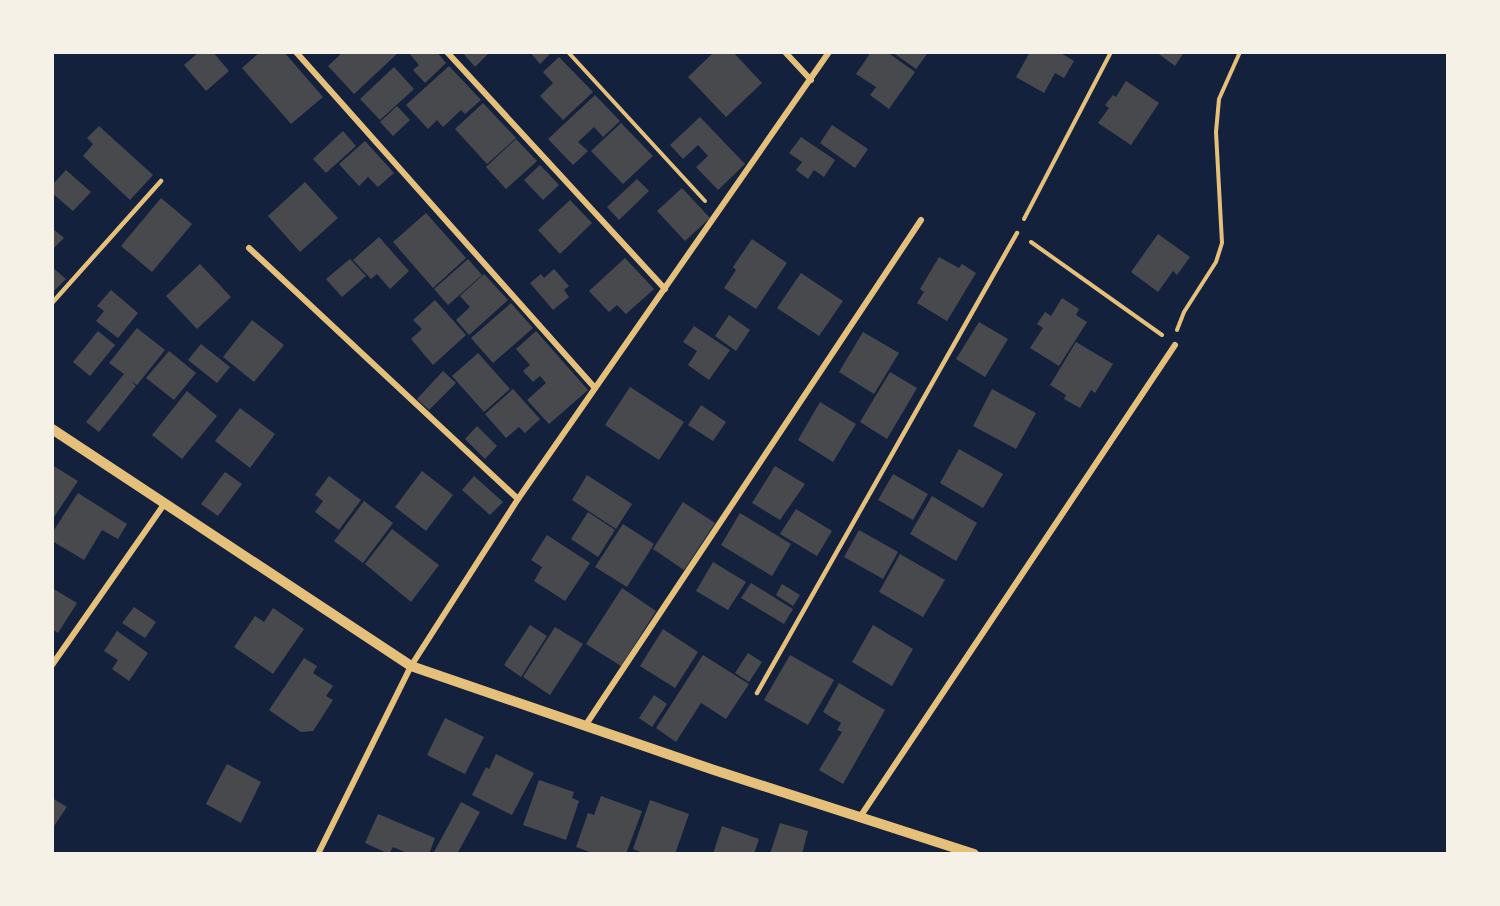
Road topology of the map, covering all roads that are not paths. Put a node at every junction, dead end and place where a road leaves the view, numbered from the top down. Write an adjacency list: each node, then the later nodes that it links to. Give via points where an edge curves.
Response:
1 (296, 52): 13 (street)
2 (447, 52): 10 (street)
3 (785, 52): 5 (street)
4 (829, 52): 5 (street)
5 (811, 80): 10 (street)
6 (161, 182): 11 (lane)
7 (921, 220): 20 (street)
8 (1017, 233): 19 (lane)
9 (249, 248): 15 (street)
10 (665, 288): 13 (street)
11 (52, 303)
12 (1175, 345): 21 (street)
13 (595, 388): 15 (street)
14 (52, 429): 16 (street)
15 (518, 499): 18 (street)
16 (165, 503): 17 (street); 18 (street)
17 (52, 665)
18 (411, 666): 20 (street); 22 (street)
19 (757, 693)
20 (585, 726): 21 (street)
21 (860, 817): 23 (street)
22 (318, 854)
23 (974, 854)

